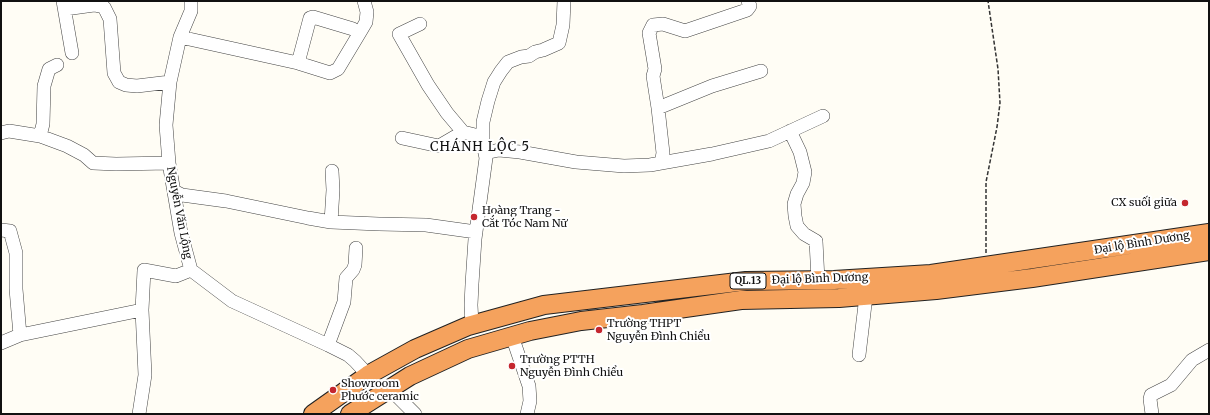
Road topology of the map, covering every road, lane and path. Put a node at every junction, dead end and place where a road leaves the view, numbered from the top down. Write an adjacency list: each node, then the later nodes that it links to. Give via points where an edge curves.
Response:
1 (191, 1): 9 (street, Nguyễn Văn Lộng)
2 (364, 1): 11 (street, via 366,22 338,70 330,73)
3 (564, 1): 21 (street, via 559,43 508,62 494,82 483,122)
4 (748, 1): 15 (street, via 750,6 747,10 685,30 663,24 653,25 649,33)
5 (988, 1): 34 (path, via 1000,103 986,182)
6 (64, 5): 10 (street); 14 (street, via 104,7 110,19 114,73 119,82 137,86)
7 (420, 24): 17 (street, via 399,34 428,85)
8 (353, 29): 11 (street, via 310,18)
9 (180, 37): 11 (street); 14 (street, Nguyễn Văn Lộng)
10 (72, 53)
11 (298, 63)
12 (57, 65): 20 (street, via 49,69 44,86)
13 (761, 71): 15 (street, via 712,86)
14 (170, 82): 24 (street, Nguyễn Văn Lộng, via 166,125)
15 (658, 108): 25 (street)
16 (823, 116): 18 (street)
17 (463, 132): 21 (street); 22 (street, via 439,146)
18 (790, 132): 25 (street, via 769,141); 36 (street, via 800,152 805,172 794,204 795,216 797,226 816,241)
19 (1, 133): 20 (street, via 9,131)
20 (40, 136): 24 (street, via 67,146 93,163)
21 (483, 137): 23 (street)
22 (402, 138)
23 (485, 153): 25 (street, via 499,150 576,162 624,166); 30 (street)
24 (169, 163): 27 (street, Nguyễn Văn Lộng)
25 (662, 163)
26 (332, 171): 28 (street)
27 (174, 191): 28 (street, via 182,195); 35 (street, Nguyễn Văn Lộng)
28 (331, 222): 30 (street, via 426,225)
29 (1, 230): 40 (street, via 10,231 16,253)
30 (476, 232): 39 (street)
31 (1209, 233): 34 (highway, Đại lộ Bình Dương / QL.13)
32 (356, 248): 43 (street, via 355,265 346,278 344,302)
33 (1209, 251): 37 (highway, Đại lộ Bình Dương / QL.13, via 1032,278)
34 (986, 267): 36 (highway, Đại lộ Bình Dương / QL.13, via 931,274)
35 (191, 270): 38 (street, via 176,276 144,270); 43 (street, Nguyễn Văn Lộng, via 232,301)
36 (818, 280): 39 (highway, Đại lộ Bình Dương / QL.13, via 746,281 559,303)
37 (866, 296): 41 (highway, Đại lộ Bình Dương / QL.13, via 741,300 581,321); 45 (street)
38 (142, 310): 40 (street); 48 (street, via 145,375)
39 (472, 325): 46 (highway, Đại lộ Bình Dương / QL.13, via 415,349)
40 (20, 335): 42 (street)
41 (512, 336): 47 (highway, Đại lộ Bình Dương / QL.13, via 468,349 410,376); 52 (street, via 529,386 530,401)
42 (1, 343)
43 (328, 345): 46 (street, Nguyễn Văn Lộng, via 348,355)
44 (1209, 350): 53 (street, via 1192,360 1171,385 1151,395)
45 (860, 355)
46 (368, 375): 47 (highway); 49 (highway, Đại lộ Bình Dương / QL.13)
47 (385, 392): 50 (highway, Đại lộ Bình Dương / QL.13); 51 (street)
48 (138, 414)
49 (313, 414)
50 (350, 414)
51 (415, 414)
52 (527, 414)
53 (1152, 414)

